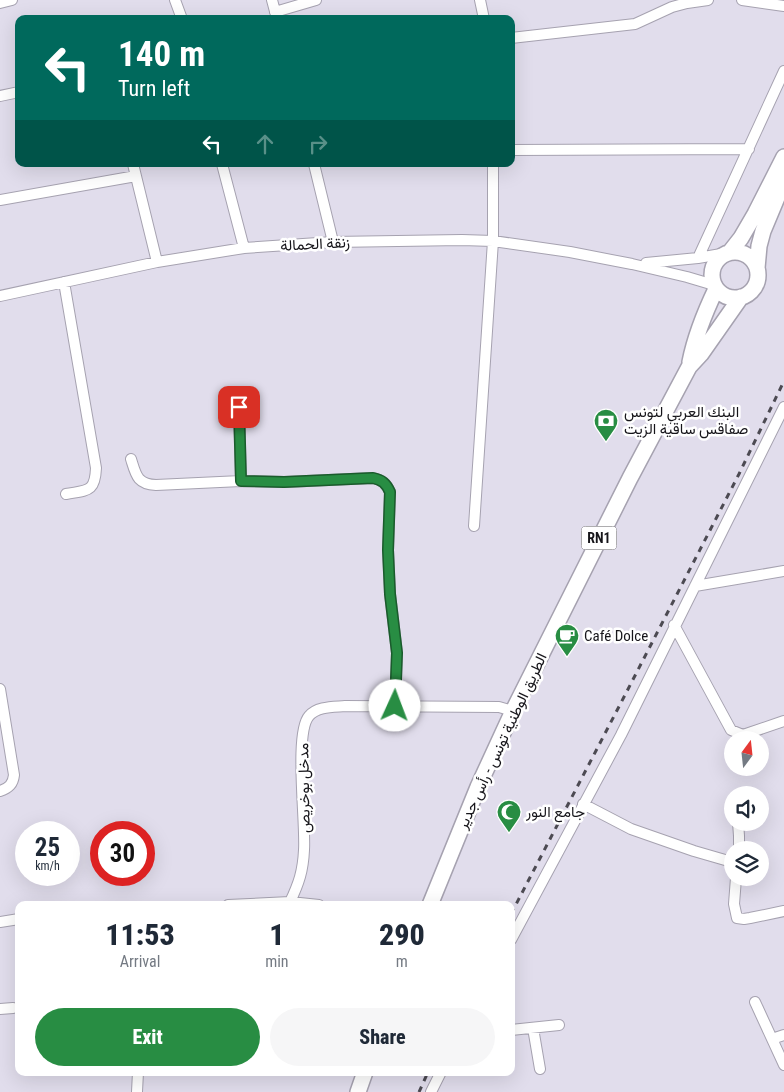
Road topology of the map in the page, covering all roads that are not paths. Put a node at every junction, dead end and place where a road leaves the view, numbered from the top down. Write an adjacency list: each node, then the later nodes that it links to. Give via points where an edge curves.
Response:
1 (12, 0): 8 (street)
2 (176, 0): 10 (street)
3 (272, 0): 11 (street)
4 (316, 0): 11 (street)
5 (480, 0): 12 (street)
6 (708, 0): 13 (street, via 672,7 635,24)
7 (742, 0): 9 (street)
8 (0, 3)
9 (784, 6)
10 (181, 15)
11 (276, 15)
12 (483, 15)
13 (515, 38)
14 (784, 71): 17 (street)
15 (15, 93): 16 (street)
16 (0, 96)
17 (749, 149): 18 (street); 32 (street)
18 (515, 150)
19 (784, 157): 31 (main road, RN1, via 755,214)
20 (134, 167): 24 (street)
21 (223, 167): 30 (street)
22 (315, 167): 29 (street)
23 (493, 167): 28 (street)
24 (136, 176): 26 (street); 33 (street)
25 (784, 181): 27 (main road, RN1)
26 (0, 200)
27 (779, 202): 35 (main road, RN1, via 763,231)
28 (493, 241): 29 (street, زنقة الحمالة); 34 (street, زنقة الحمالة); 46 (street)
29 (333, 242): 30 (street, زنقة الحمالة)
30 (244, 248): 33 (street, زنقة الحمالة)
31 (729, 253): 32 (street); 35 (main road, via 744,254); 37 (main road, RN1, via 720,257 712,270)
32 (698, 258): 34 (street)
33 (157, 262): 36 (street, زنقة الحمالة)
34 (632, 264): 37 (street)
35 (757, 268): 39 (main road, RN1, via 753,289)
36 (64, 282): 38 (street, زنقة الحمالة); 45 (street, via 96,468 93,486)
37 (715, 287): 39 (main road, via 727,296); 40 (main road, الطريق الوطنية تونس - رأس جدير / RN1, via 693,348)
38 (0, 296)
39 (741, 297): 40 (main road, الطريق الوطنية تونس - رأس جدير / RN1)
40 (690, 367): 52 (main road, الطريق الوطنية تونس - رأس جدير / RN1)
41 (239, 407): 44 (street)
42 (784, 407): 48 (street)
43 (131, 459): 44 (street, via 138,479 148,484)
44 (241, 481): 51 (street, via 373,478 380,479 387,486 390,492 390,594 397,653)
45 (66, 494)
46 (474, 526)
47 (784, 571): 48 (street)
48 (695, 586): 49 (street)
49 (674, 625): 53 (street, via 731,730 743,735); 55 (street, via 621,735)
50 (0, 689): 54 (street, via 14,781)
51 (395, 706): 52 (street, مدخل بوخريص); 58 (street, مدخل بوخريص, via 331,707 315,711 306,719 302,739 303,866)
52 (506, 709): 59 (main road, الطريق الوطنية تونس - رأس جدير / RN1)
53 (784, 721)
54 (0, 791)
55 (583, 804): 56 (street, via 631,829); 63 (street)
56 (724, 860)
57 (735, 886): 60 (street, via 737,918)
58 (290, 901)
59 (432, 901)
60 (784, 911)
61 (15, 920): 62 (street)
62 (0, 922)
63 (515, 932)
64 (755, 1002): 71 (street)
65 (13, 1008): 66 (street)
66 (0, 1009)
67 (559, 1025): 68 (street)
68 (533, 1028): 69 (street); 73 (street)
69 (515, 1030)
70 (784, 1035): 71 (street)
71 (772, 1040): 72 (street)
72 (784, 1065)
73 (540, 1069)
74 (138, 1076): 77 (street)
75 (364, 1076): 78 (main road)
76 (439, 1076): 79 (street)
77 (137, 1092)
78 (358, 1092)
79 (432, 1092)

